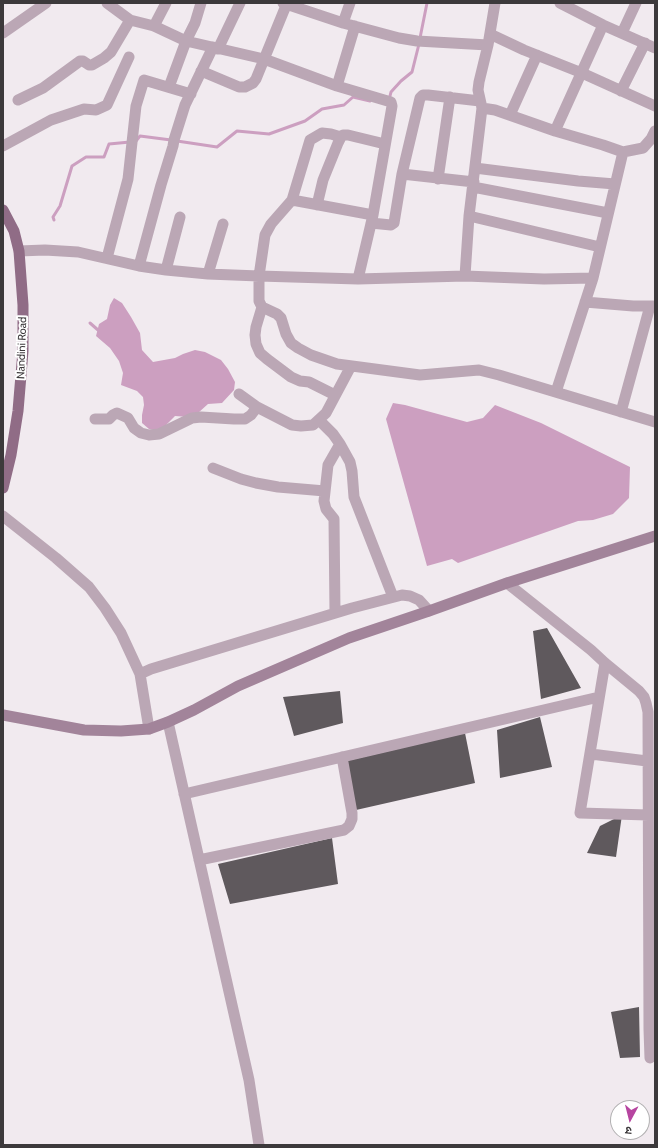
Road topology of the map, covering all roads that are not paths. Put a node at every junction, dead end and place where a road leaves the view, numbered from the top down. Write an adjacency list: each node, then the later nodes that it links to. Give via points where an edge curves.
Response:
1 (46, 3): 16 (street)
2 (107, 3): 11 (street)
3 (166, 3): 14 (street)
4 (201, 3): 19 (street)
5 (240, 3): 22 (street)
6 (286, 3): 12 (street); 25 (street)
7 (350, 3): 12 (street)
8 (495, 3): 18 (street)
9 (560, 3): 13 (street)
10 (636, 3): 17 (street)
11 (130, 20): 14 (street); 33 (street, via 112,52 104,58 92,65 80,61 43,88)
12 (343, 23): 15 (street)
13 (603, 25): 17 (street); 27 (street)
14 (154, 26): 19 (street)
15 (356, 26): 20 (street, via 420,41); 28 (street)
16 (3, 33)
17 (622, 33): 21 (street)
18 (490, 34): 20 (street); 23 (street)
19 (186, 41): 22 (street); 29 (street)
20 (488, 45): 34 (street, via 478,82)
21 (650, 46): 30 (street)
22 (216, 48): 25 (street); 26 (street)
23 (537, 55): 27 (street); 36 (street)
24 (129, 57): 41 (street, via 107,105 96,110 84,109 51,120)
25 (264, 59): 26 (street, via 256,79 245,88); 28 (street)
26 (202, 71): 31 (street)
27 (582, 73): 30 (street); 37 (street)
28 (337, 86): 40 (street, via 388,102 392,106)
29 (169, 87): 31 (street); 58 (street, via 144,80 136,106 128,179)
30 (620, 91): 35 (street)
31 (191, 94): 59 (street, via 173,143)
32 (450, 97): 34 (street); 44 (street, via 423,95 420,98); 45 (street)
33 (18, 100)
34 (481, 105): 36 (street); 43 (street)
35 (655, 106)
36 (510, 116): 37 (street)
37 (555, 131): 42 (street)
38 (655, 131): 42 (street, via 643,148)
39 (341, 137): 40 (street, via 348,135); 48 (street, via 322,133 310,140); 49 (street, via 323,180)
40 (385, 144): 54 (street)
41 (3, 146)
42 (623, 152): 46 (street)
43 (475, 168): 46 (street); 47 (street)
44 (402, 174): 45 (street); 54 (street, via 394,223 391,226)
45 (438, 179): 47 (street)
46 (615, 184): 51 (street)
47 (473, 185): 51 (street); 52 (street)
48 (292, 200): 49 (street); 62 (street, via 265,235)
49 (317, 205): 54 (street)
50 (3, 210): 57 (main road, Nandini Road, via 14,231)
51 (608, 213): 56 (street)
52 (469, 216): 56 (street); 63 (street)
53 (180, 217): 60 (street)
54 (372, 219): 65 (street)
55 (223, 224): 61 (street)
56 (600, 247): 64 (street)
57 (19, 251): 58 (street, via 62,250); 80 (main road, Nandini Road, via 23,351 18,411)
58 (107, 258): 59 (street)
59 (139, 266): 60 (street)
60 (166, 270): 61 (street)
61 (208, 274): 62 (street)
62 (259, 276): 65 (street); 68 (street, via 259,301)
63 (465, 276): 64 (street); 65 (street)
64 (593, 278): 66 (street)
65 (358, 279)
66 (585, 302): 67 (street); 70 (street)
67 (653, 306): 74 (street)
68 (262, 307): 69 (street, via 281,318 291,343 298,348 323,360); 72 (street, via 255,334 260,353 291,377 309,382)
69 (351, 366): 70 (street, via 420,375 479,370); 72 (street)
70 (556, 392): 74 (street)
71 (238, 394): 73 (street)
72 (335, 396): 76 (street)
73 (257, 407): 75 (street, via 245,419 201,416 159,434 149,435 140,433 128,418 117,412 109,419); 76 (street, via 292,425 313,425)
74 (621, 412): 77 (street)
75 (95, 419)
76 (319, 420): 78 (street)
77 (655, 422)
78 (340, 444): 81 (street, via 328,465); 85 (street, via 348,457 352,471 354,497)
79 (213, 468): 81 (street, via 256,483)
80 (3, 488)
81 (325, 491): 87 (street, via 326,509 334,519)
82 (3, 516): 89 (street, via 89,587 121,633)
83 (655, 536): 84 (main road)
84 (507, 583): 86 (main road); 88 (street)
85 (393, 597): 86 (street, via 402,594 410,596 419,600); 87 (street)
86 (429, 611): 92 (main road, via 349,638 238,686)
87 (335, 613): 89 (street)
88 (605, 663): 90 (street); 96 (street, via 644,697 648,712)
89 (140, 674): 93 (street)
90 (599, 697): 94 (street); 95 (street)
91 (3, 716): 93 (main road, via 84,730)
92 (168, 722): 93 (main road); 97 (street)
93 (149, 729)
94 (591, 754): 96 (street); 98 (street, via 580,813)
95 (342, 757): 97 (street); 99 (street, via 352,813 349,826 344,830)
96 (647, 761): 98 (street)
97 (184, 794): 99 (street)
98 (648, 815): 100 (street)
99 (199, 860): 101 (street, via 249,1080)
100 (650, 1058)
101 (259, 1145)

